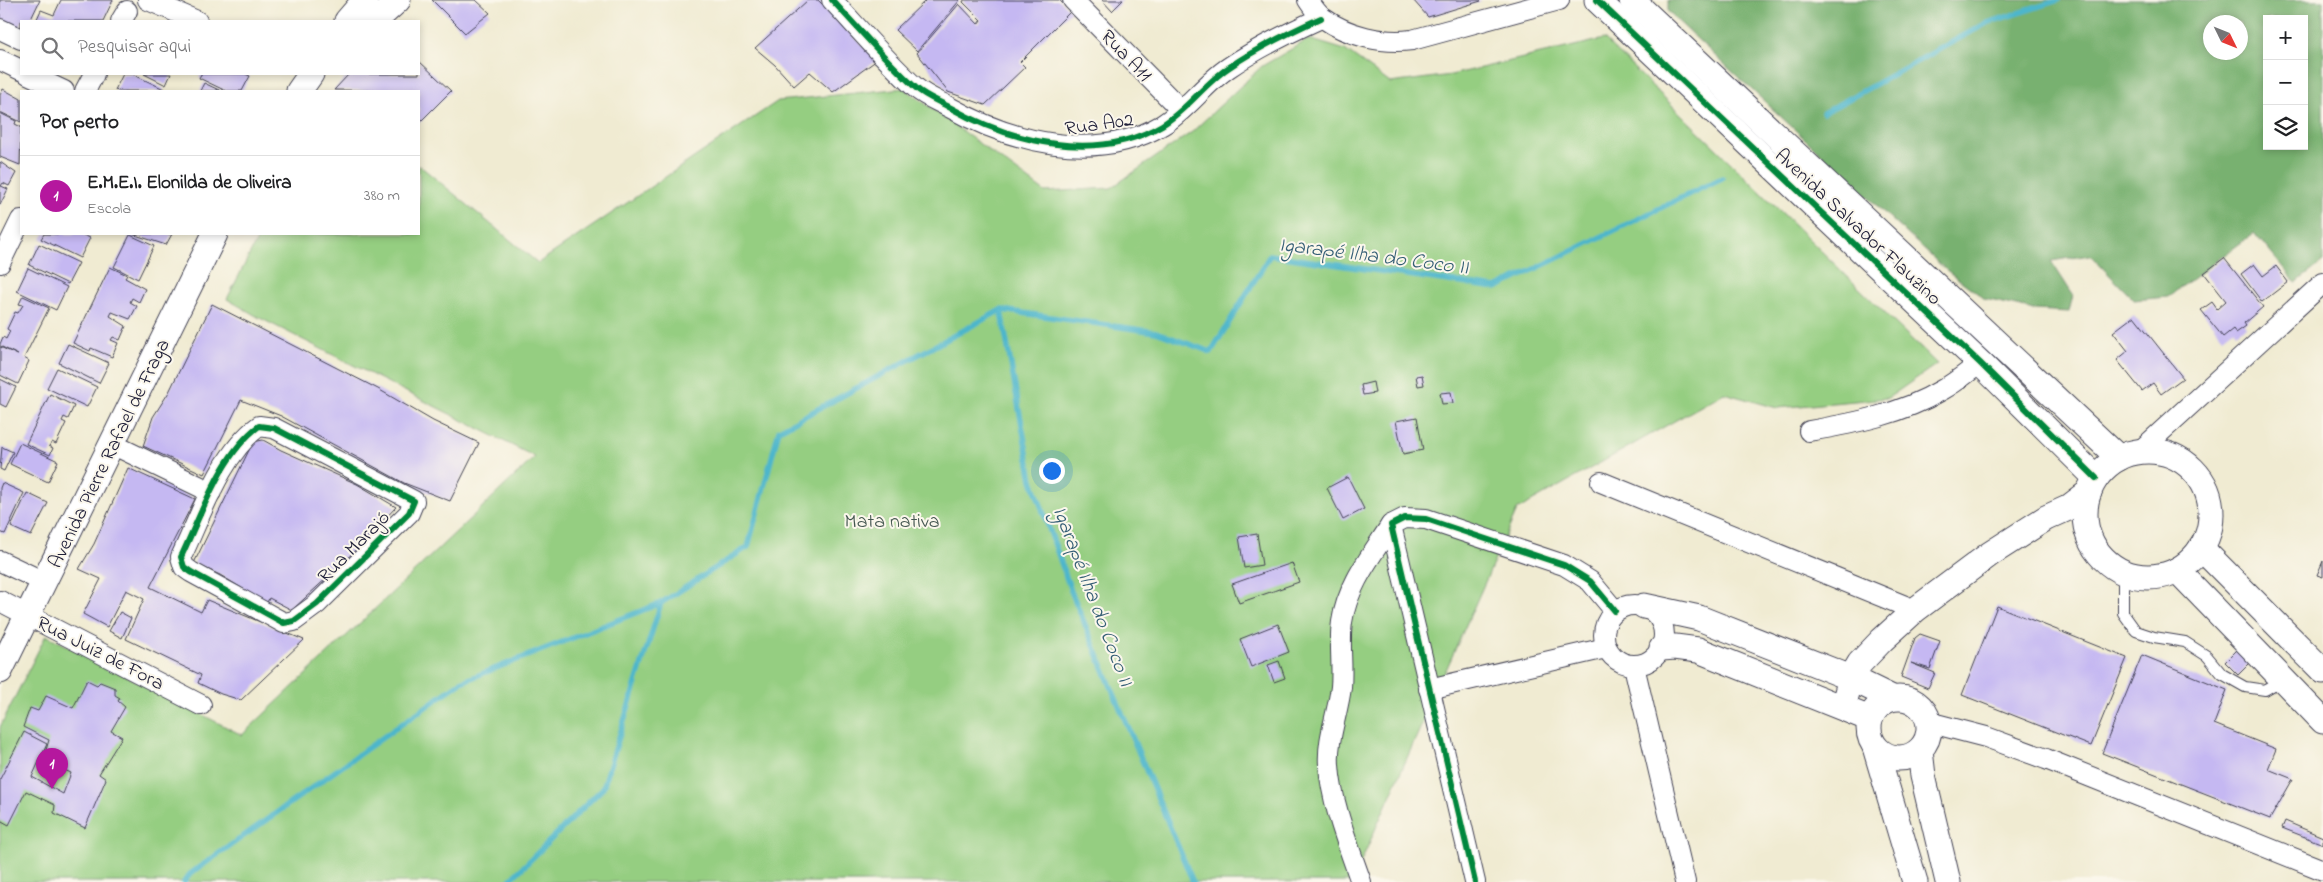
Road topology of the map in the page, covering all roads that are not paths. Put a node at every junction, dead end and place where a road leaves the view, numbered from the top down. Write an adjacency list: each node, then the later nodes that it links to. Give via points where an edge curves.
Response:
1 (148, 0): 11 (street)
2 (398, 0): 9 (street)
3 (832, 0): 22 (street, Rua A02, via 917,89 967,118 1032,140 1058,146 1123,140 1150,132)
4 (1073, 0): 22 (street, Rua A11)
5 (1308, 0): 10 (street)
6 (1559, 0): 10 (street, via 1396,42 1374,40)
7 (1597, 0): 27 (street, Avenida Salvador Flauzino)
8 (1632, 0): 30 (street, Avenida Salvador Flauzino)
9 (364, 11)
10 (1322, 18): 22 (street, Rua A02, via 1289,32 1227,69)
11 (195, 20)
12 (0, 28): 13 (street)
13 (20, 38)
14 (0, 60): 15 (street)
15 (20, 70)
16 (30, 75): 19 (street)
17 (93, 75): 20 (street)
18 (310, 75): 21 (street)
19 (62, 90)
20 (85, 90)
21 (300, 90)
22 (1181, 110)
23 (20, 222): 25 (street)
24 (215, 235): 29 (street, Avenida Pierre Rafael de Fraga)
25 (2, 254)
26 (2323, 284): 30 (street)
27 (1980, 363): 28 (street, via 1922,401 1872,419); 32 (street, Avenida Salvador Flauzino)
28 (1809, 431)
29 (112, 444): 33 (street); 39 (street, Avenida Pierre Rafael de Fraga)
30 (2130, 454): 32 (street, via 2106,466); 35 (street, via 2158,452 2175,457 2190,466 2202,480 2209,496 2211,514)
31 (1602, 482): 42 (street)
32 (2092, 485): 38 (street, via 2085,511 2087,530 2094,547 2106,562); 42 (street, via 2068,508 2046,518 1990,554)
33 (211, 492): 33 (street, Rua Marajó, via 182,557 184,567 284,623 294,621 317,604 409,513 414,501 274,428 259,426 238,446)
34 (1391, 525): 43 (street, via 1405,518 1426,519 1564,565 1590,581); 52 (street); 62 (street, via 1352,588 1345,609 1341,686 1330,746 1329,766 1334,792)
35 (2201, 548): 37 (street); 49 (street)
36 (0, 561): 39 (street, Rua Juiz de Fora)
37 (2178, 570): 38 (street, via 2160,576); 51 (street)
38 (2123, 572): 51 (lane, via 2123,613 2136,631 2185,642 2207,656 2222,674 2245,687 2265,690)
39 (44, 582): 44 (street, Avenida Pierre Rafael de Fraga)
40 (0, 601): 44 (street, Rua Juiz de Fora)
41 (1644, 606): 43 (street, via 1634,604); 46 (street, via 1660,619 1664,638); 50 (street, via 1698,618)
42 (1916, 610): 50 (street, via 1860,663)
43 (1615, 611): 45 (street, via 1604,628)
44 (28, 615): 48 (street, Avenida Pierre Rafael de Fraga); 54 (street, Rua Juiz de Fora)
45 (1606, 648): 47 (street, via 1617,661); 52 (street)
46 (1662, 648): 47 (street, via 1649,662); 55 (street, via 1675,646 1698,650)
47 (1634, 666): 64 (street)
48 (0, 671)
49 (2323, 671)
50 (1851, 678): 53 (street); 55 (street)
51 (2282, 680): 57 (street)
52 (1429, 689): 63 (street)
53 (1892, 698): 56 (street, via 1879,704); 58 (street, via 1908,698 1915,702 1926,714)
54 (201, 705)
55 (1843, 707): 56 (street)
56 (1870, 719): 59 (street, via 1870,738)
57 (2323, 721)
58 (1928, 722): 60 (street, via 1926,742); 61 (street, via 1986,737 2038,756)
59 (1875, 747): 60 (street, via 1882,754 1902,758); 65 (street)
60 (1920, 750): 66 (street)
61 (2323, 870)
62 (1361, 882)
63 (1475, 882)
64 (1685, 882)
65 (1915, 882)
66 (1948, 882)

